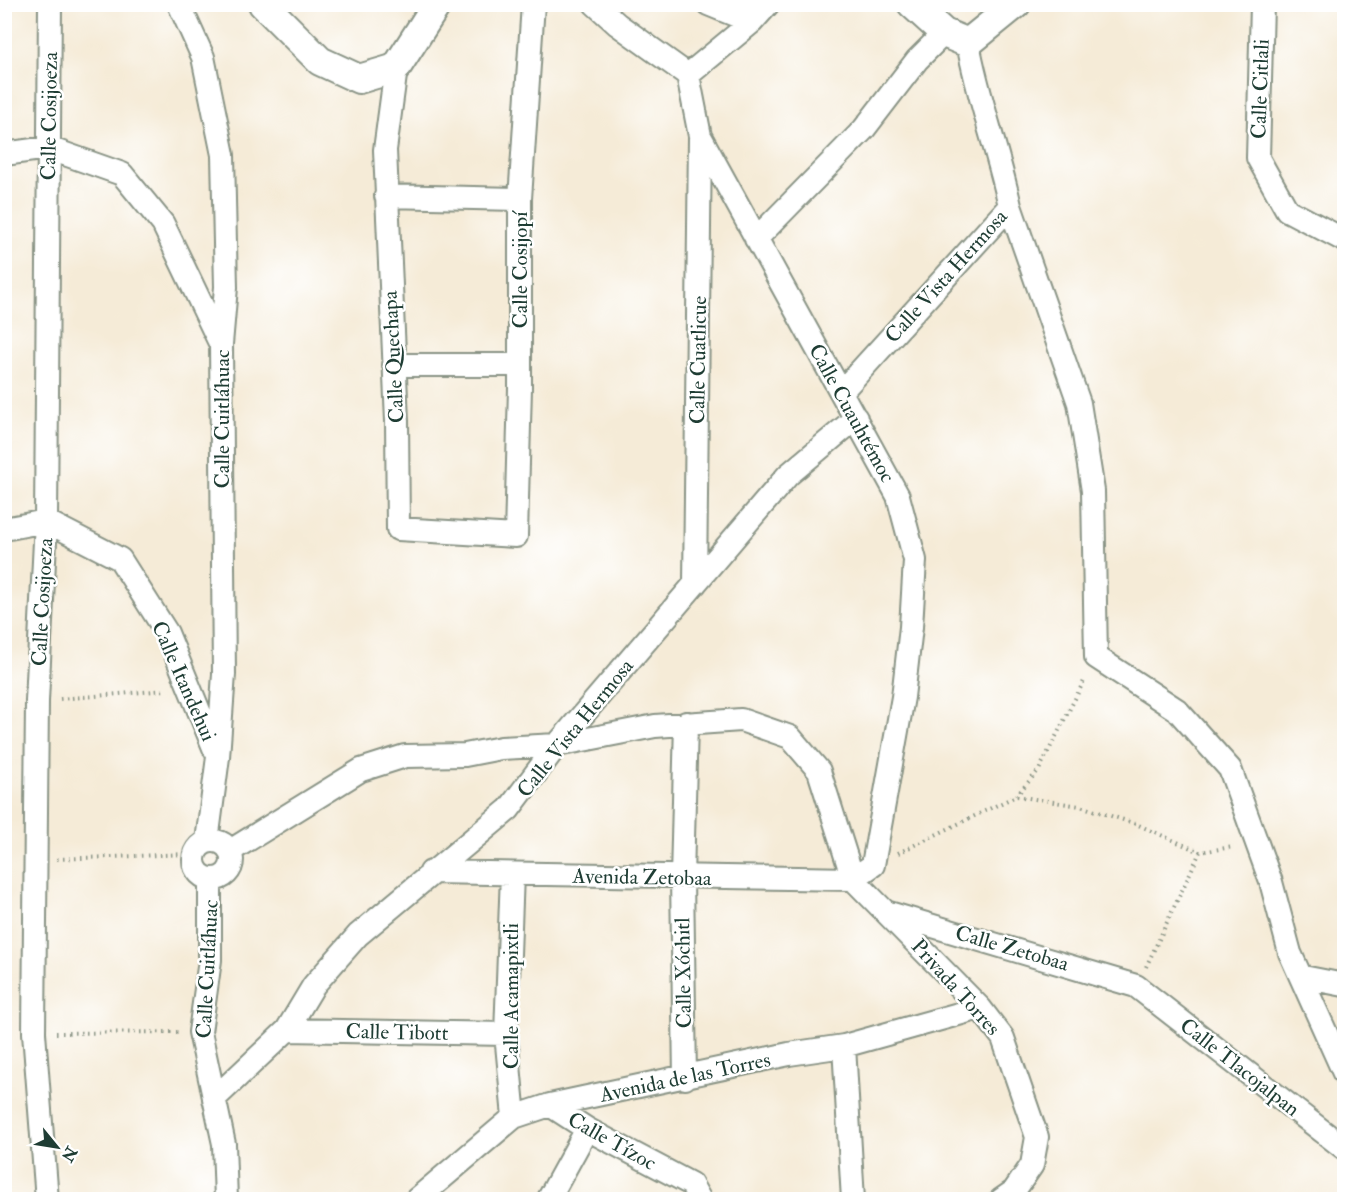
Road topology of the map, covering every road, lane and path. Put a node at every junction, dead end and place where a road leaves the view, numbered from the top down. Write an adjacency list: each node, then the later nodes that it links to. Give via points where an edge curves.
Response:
1 (50, 4): 17 (street, Calle Cosijoeza)
2 (178, 4): 24 (street, Calle Cuitláhuac, via 203,57 223,155 226,287)
3 (263, 4): 14 (street, via 320,61 359,79)
4 (436, 4): 14 (street)
5 (533, 4): 20 (street, Calle Cosijopí)
6 (596, 4): 15 (street, via 617,24)
7 (708, 4): 12 (street)
8 (768, 4): 12 (street)
9 (912, 4): 13 (street)
10 (1016, 4): 13 (street)
11 (1262, 4): 23 (street, Calle Citlali, via 1258,158 1287,210)
12 (752, 22): 15 (street)
13 (956, 38): 21 (street, Calle Vista Hermosa, via 998,148); 22 (street, via 917,60 864,129)
14 (396, 68): 19 (street, Calle Quechapa, via 385,150)
15 (688, 75): 16 (street, Calle Cuauhtémoc)
16 (700, 136): 22 (street, Calle Cuauhtémoc); 32 (street, Calle Cuatlicue)
17 (48, 148): 18 (street); 24 (street, via 122,174 163,225); 29 (street, Calle Cosijoeza)
18 (4, 154)
19 (386, 196): 20 (street); 25 (street, Calle Quechapa)
20 (520, 199): 26 (street, Calle Cosijopí)
21 (1010, 206): 27 (street, Calle Vista Hermosa); 33 (street, via 1079,403 1092,491)
22 (756, 239): 27 (street, Calle Cuauhtémoc)
23 (1344, 240)
24 (221, 344): 38 (street, Calle Cuitláhuac, via 224,674)
25 (394, 365): 26 (street); 31 (street, Calle Quechapa, via 398,529)
26 (520, 365): 31 (street, Calle Cosijopí)
27 (842, 391): 28 (street, Calle Cuauhtémoc)
28 (856, 418): 32 (street, Calle Vista Hermosa, via 788,475); 45 (street, Calle Cuauhtémoc, via 898,496 915,560 903,697)
29 (46, 521): 30 (street); 34 (street, Calle Itandehui, via 120,559 167,633); 35 (street, Calle Cosijoeza)
30 (4, 529)
31 (516, 536)
32 (695, 584): 37 (street, Calle Vista Hermosa)
33 (1096, 657): 39 (path, via 1039,770); 40 (street, via 1177,710 1230,769)
34 (191, 688): 35 (path); 38 (street, Calle Itandehui)
35 (37, 701): 44 (street, Calle Cosijoeza)
36 (686, 723): 37 (street); 48 (street, Calle Xóchitl); 50 (street, via 741,720 790,738 819,771)
37 (557, 745): 42 (street, via 405,756 361,770); 46 (street, Calle Vista Hermosa, via 509,809)
38 (218, 757): 41 (street, Calle Cuitláhuac)
39 (1016, 796): 43 (path, via 1080,806 1136,824); 45 (path)
40 (1258, 843): 43 (path); 52 (street, via 1290,953)
41 (201, 847): 42 (street, via 220,842); 44 (path); 49 (street, via 194,864 196,871)
42 (230, 851): 49 (street, via 229,872)
43 (1200, 852): 54 (path)
44 (35, 860): 58 (street, Calle Cosijoeza)
45 (873, 865): 50 (street)
46 (431, 872): 47 (street, Avenida Zetobaa); 56 (street, Calle Vista Hermosa, via 358,935 314,986)
47 (512, 874): 48 (street, Avenida Zetobaa); 59 (street, Calle Acamapixtli)
48 (682, 878): 50 (street, Avenida Zetobaa); 62 (street, Calle Xóchitl)
49 (210, 879): 57 (street, Calle Cuitláhuac, via 210,960)
50 (853, 879): 51 (street, Privada Torres)
51 (887, 913): 54 (street, Calle Zetobaa); 55 (street, Privada Torres)
52 (1303, 977): 53 (street); 61 (street)
53 (1344, 985)
54 (1136, 986): 67 (street, Calle Tlacojalpan)
55 (980, 1008): 60 (street, Avenida de las Torres); 74 (street, Privada Torres, via 1002,1038 1037,1137 1032,1165 1014,1191)
56 (287, 1030): 59 (street, Calle Tibott); 63 (street, Calle Vista Hermosa)
57 (200, 1032): 58 (path); 63 (street, Calle Cuitláhuac)
58 (34, 1033): 68 (street, Calle Cosijoeza)
59 (506, 1034): 65 (street, Calle Acamapixtli)
60 (844, 1046): 62 (street, Avenida de las Torres, via 789,1054); 73 (street)
61 (1344, 1073)
62 (685, 1078): 64 (street, Avenida de las Torres)
63 (214, 1099): 69 (street, Calle Cuitláhuac, via 224,1144)
64 (550, 1105): 65 (street, Avenida de las Torres); 66 (street, Calle Tízoc)
65 (514, 1117): 70 (street, Avenida de las Torres)
66 (587, 1129): 71 (street); 72 (street, Calle Tízoc, via 691,1184)
67 (1344, 1148)
68 (47, 1200)
69 (226, 1200)
70 (416, 1200)
71 (548, 1200)
72 (700, 1200)
73 (853, 1200)
74 (1001, 1200)

